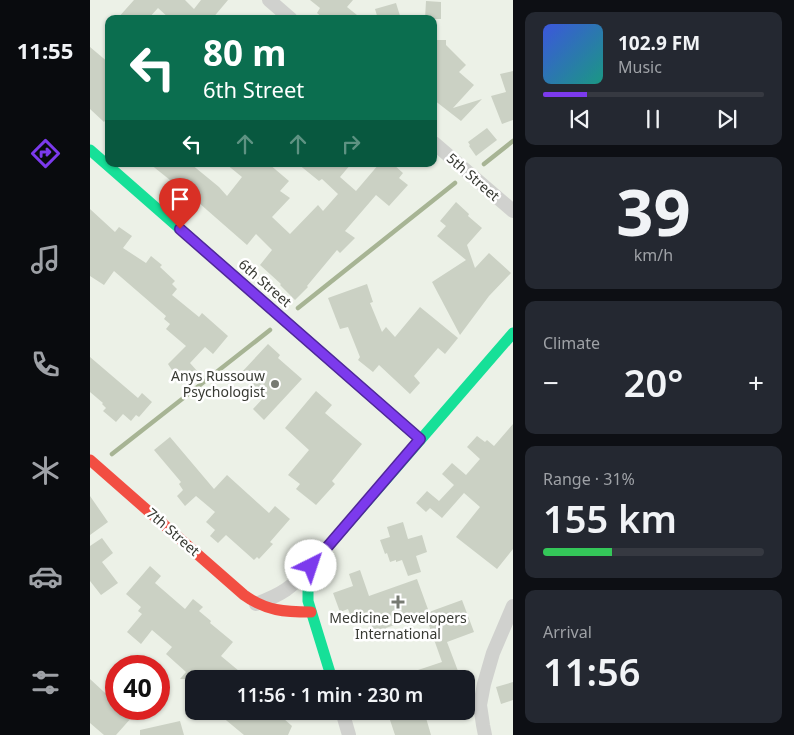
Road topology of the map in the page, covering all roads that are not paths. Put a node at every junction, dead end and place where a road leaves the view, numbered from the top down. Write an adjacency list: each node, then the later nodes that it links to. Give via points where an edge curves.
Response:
1 (269, 0): 2 (street)
2 (286, 15)
3 (437, 146): 7 (street, 5th Street)
4 (90, 150): 5 (street, 6th Street)
5 (105, 163)
6 (109, 167): 9 (street, 6th Street)
7 (513, 212)
8 (513, 334): 9 (street)
9 (420, 439): 11 (street)
10 (90, 460): 12 (street, 7th Street)
11 (311, 566): 12 (street, via 281,594); 14 (street, via 307,591)
12 (256, 604): 14 (street, 7th Street, via 276,610)
13 (513, 606): 18 (street, via 484,684 480,705)
14 (311, 612): 15 (street)
15 (329, 670)
16 (345, 720): 17 (street)
17 (349, 735)
18 (485, 735)

